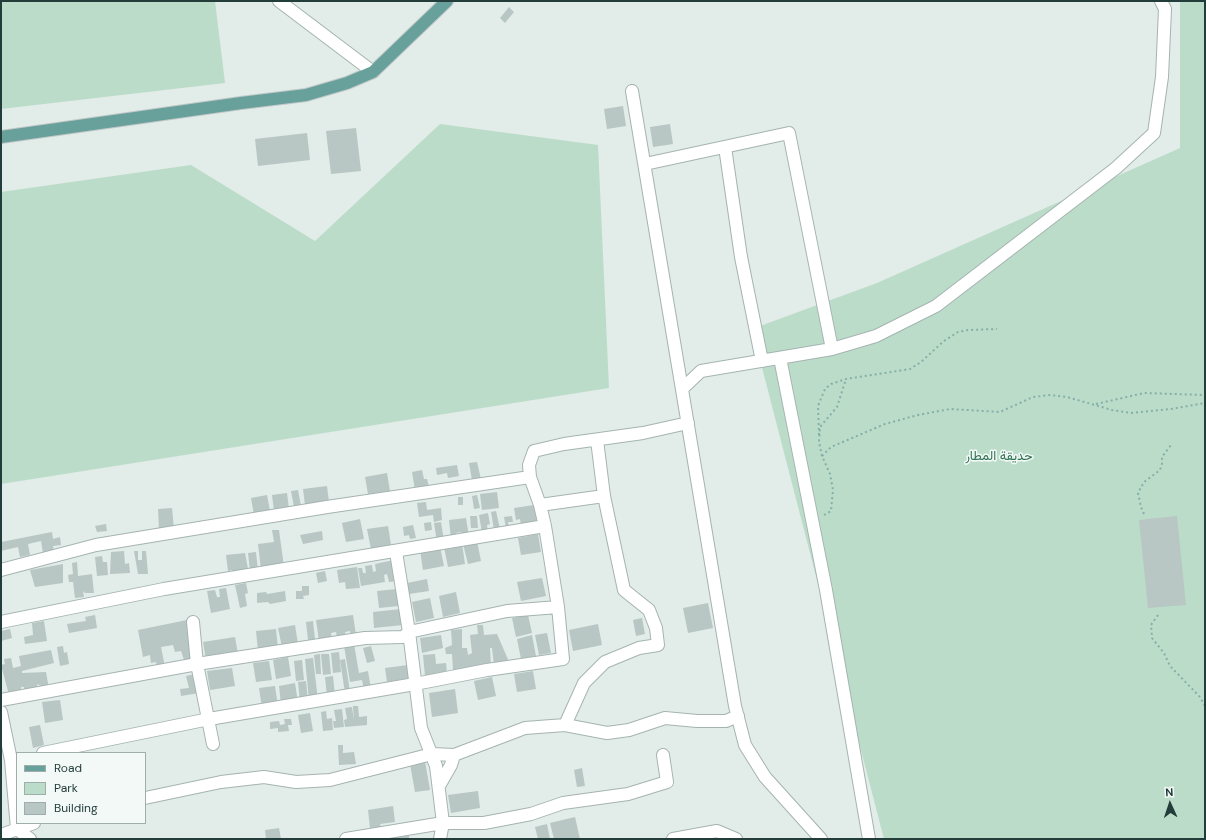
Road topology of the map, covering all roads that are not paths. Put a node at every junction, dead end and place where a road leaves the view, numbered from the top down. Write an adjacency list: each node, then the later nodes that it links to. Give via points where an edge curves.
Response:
1 (279, 1): 4 (street)
2 (448, 1): 4 (main road)
3 (1161, 1): 9 (street, via 1165,9 1154,133 1116,168 936,306 876,336)
4 (373, 72): 6 (main road, via 348,83 306,95)
5 (632, 91): 8 (street)
6 (1, 137)
7 (725, 147): 8 (street); 9 (street, via 789,133); 11 (street, via 741,257)
8 (645, 164): 12 (street)
9 (832, 349): 10 (street)
10 (780, 358): 11 (street); 52 (street, via 840,666)
11 (762, 361): 12 (street, via 701,371)
12 (682, 389): 13 (street)
13 (688, 423): 14 (street, via 643,434); 29 (street, via 722,638)
14 (597, 440): 15 (street, via 534,451 529,465); 16 (street)
15 (530, 477): 17 (street); 20 (street, via 96,545)
16 (604, 496): 17 (street); 31 (street, via 624,590 649,610 656,628 658,645 639,648 605,662 584,683)
17 (540, 505): 18 (street)
18 (545, 526): 19 (street); 21 (street)
19 (396, 552): 22 (street, via 164,589); 24 (street)
20 (1, 570)
21 (558, 607): 24 (street, via 507,611); 26 (street, via 563,659)
22 (1, 622)
23 (193, 622): 25 (street)
24 (409, 632): 25 (street, via 403,638 366,638); 26 (street)
25 (197, 664): 27 (street); 30 (street)
26 (415, 684): 30 (street); 34 (street, via 421,728)
27 (1, 700)
28 (1, 712): 37 (street)
29 (738, 716): 31 (street, via 726,721 665,718 629,730 607,733); 51 (street, via 745,745 765,777)
30 (209, 719): 32 (street); 33 (street)
31 (565, 725): 35 (street, via 525,728)
32 (213, 744)
33 (49, 752)
34 (432, 754): 35 (street); 38 (street); 39 (street, via 330,780 296,782 264,777 221,782)
35 (454, 755): 38 (street)
36 (663, 755): 43 (street, via 667,782 628,794 563,803 531,814 484,823)
37 (10, 760): 40 (street)
38 (439, 786): 43 (street)
39 (146, 798)
40 (16, 812)
41 (17, 824): 44 (street)
42 (31, 824): 44 (street)
43 (443, 824): 47 (street); 48 (street)
44 (18, 829): 45 (street); 46 (street)
45 (1, 835)
46 (30, 839)
47 (346, 839)
48 (440, 839)
49 (673, 839): 50 (street, via 718,831)
50 (736, 839)
51 (821, 839)
52 (869, 839)

